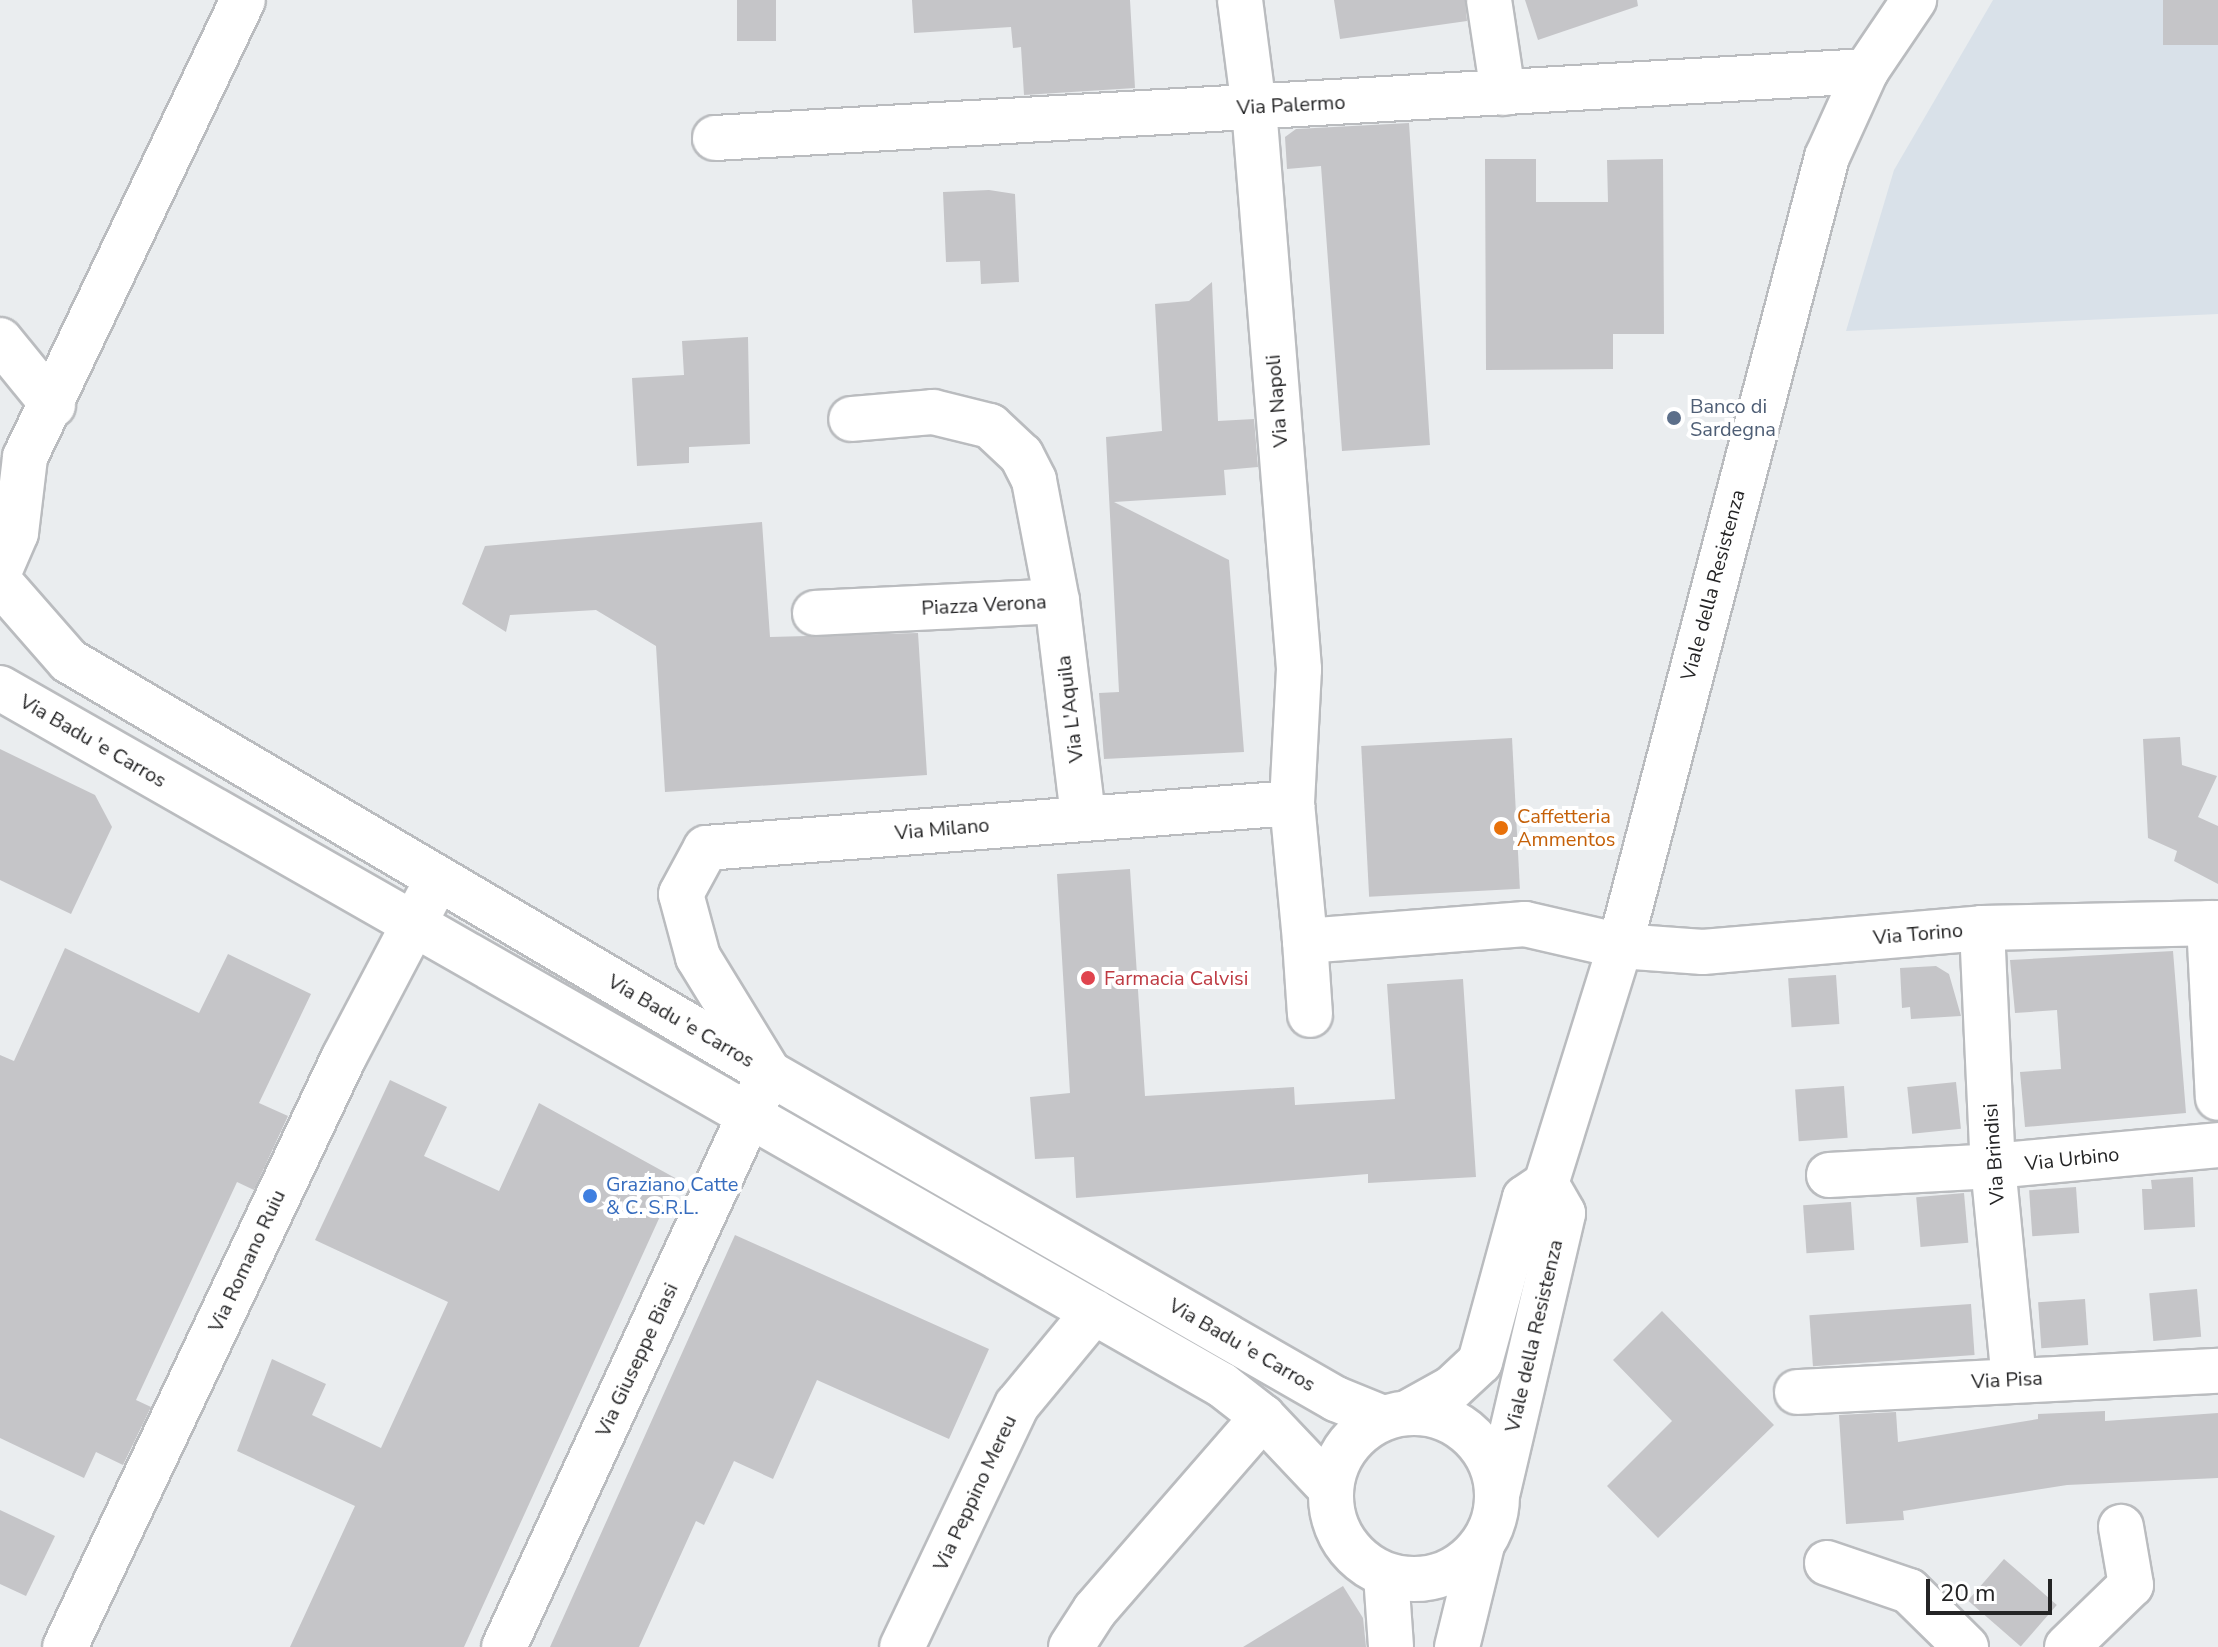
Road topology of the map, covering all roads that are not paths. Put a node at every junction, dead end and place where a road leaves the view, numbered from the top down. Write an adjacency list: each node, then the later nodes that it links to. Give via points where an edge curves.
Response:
1 (243, 0): 10 (street)
2 (1240, 0): 7 (street, Via Napoli)
3 (1489, 0): 6 (street)
4 (1914, 0): 5 (street, Viale della Resistenza)
5 (1866, 71): 6 (street, Via Palermo); 25 (street, Viale della Resistenza, via 1827,157)
6 (1503, 93): 7 (street, Via Palermo)
7 (1254, 108): 8 (street, Via Palermo); 18 (street, Via Napoli, via 1299,669)
8 (715, 138)
9 (0, 340): 10 (street)
10 (53, 405): 12 (street)
11 (851, 419): 14 (street, Piazza Verona, via 933,412 990,426 1021,455 1034,480)
12 (12, 467): 13 (street, via 16,533)
13 (2, 578): 16 (street, via 8,612); 20 (street, Via Badu 'e Carros, via 69,661)
14 (1057, 601): 15 (street, Piazza Verona); 19 (street, Via L'Aquila)
15 (815, 613)
16 (0, 643)
17 (0, 688): 21 (street, Via Badu 'e Carros)
18 (1292, 803): 19 (street, Via Milano); 24 (street)
19 (1083, 817): 27 (street, Via Milano, via 706,848 681,894 694,944)
20 (437, 880): 21 (street, Via Romano Ruiu); 27 (street, Via Badu 'e Carros)
21 (411, 922): 29 (street, Via Badu 'e Carros); 46 (street, Via Romano Ruiu)
22 (2213, 923): 23 (street, Via Torino); 28 (street)
23 (1982, 928): 25 (street, Via Torino, via 1703,952); 31 (street, Via Brindisi)
24 (1305, 941): 25 (street, via 1525,924); 26 (street)
25 (1620, 946): 33 (street, Viale della Resistenza)
26 (1310, 1015)
27 (769, 1073): 29 (street, Via Giuseppe Biasi); 38 (street, Via Badu 'e Carros, via 1336,1399)
28 (2218, 1098)
29 (751, 1117): 34 (street, Via Badu 'e Carros); 47 (street, Via Giuseppe Biasi)
30 (2218, 1145): 31 (street, Via Urbino)
31 (1993, 1166): 32 (street, Via Urbino); 36 (street, Via Brindisi)
32 (1829, 1175)
33 (1546, 1184): 38 (street, Viale della Resistenza, via 1525,1198 1480,1362 1452,1388); 41 (street, Viale della Resistenza, via 1563,1213)
34 (1094, 1312): 39 (street, Via Badu 'e Carros, via 1222,1385); 48 (street, Via Peppino Mereu, via 1017,1405)
35 (2218, 1371): 36 (street, Via Pisa)
36 (2014, 1380): 37 (street, Via Pisa)
37 (1797, 1392)
38 (1396, 1415): 40 (street, via 1347,1446); 41 (street, via 1459,1425 1492,1466)
39 (1263, 1417): 40 (street, Via Badu 'e Carros); 49 (street, via 1095,1610)
40 (1331, 1489): 45 (street, via 1333,1516 1343,1542 1362,1562)
41 (1498, 1491): 43 (street, via 1494,1520)
42 (2121, 1527): 53 (street, via 2131,1585)
43 (1482, 1545): 45 (street, via 1463,1564 1439,1576 1412,1580); 51 (street)
44 (1827, 1563): 52 (street, via 1909,1591)
45 (1386, 1575): 50 (street)
46 (65, 1647)
47 (504, 1647)
48 (902, 1647)
49 (1071, 1647)
50 (1391, 1647)
51 (1457, 1647)
52 (1966, 1647)
53 (2067, 1647)

